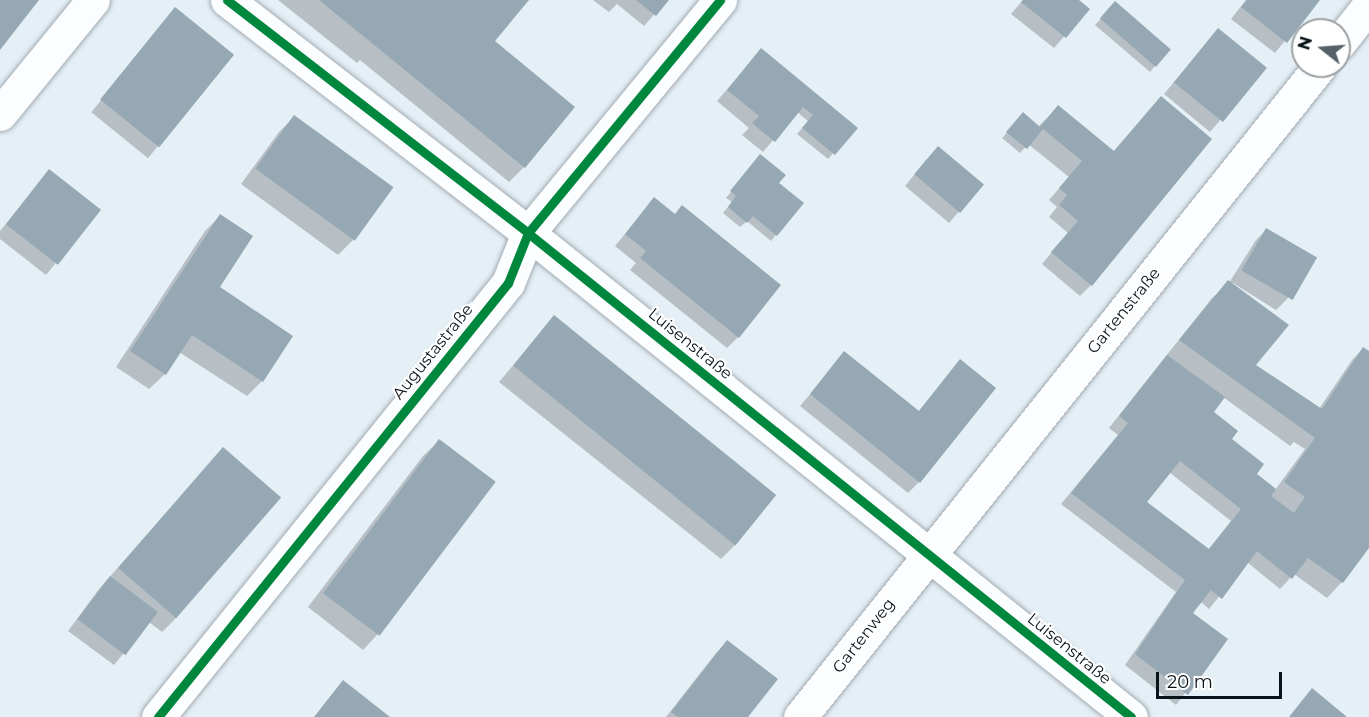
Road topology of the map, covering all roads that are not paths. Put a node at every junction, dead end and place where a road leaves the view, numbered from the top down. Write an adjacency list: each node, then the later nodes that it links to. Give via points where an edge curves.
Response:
1 (93, 0): 7 (street)
2 (227, 0): 8 (street, Luisenstraße)
3 (720, 0): 8 (street, Augustastraße)
4 (1369, 5): 5 (street)
5 (1351, 28)
6 (1310, 78): 9 (street, Gartenstraße)
7 (0, 114)
8 (528, 233): 9 (street, Luisenstraße); 10 (street, Augustastraße, via 508,283)
9 (928, 555): 11 (street, Gartenweg); 12 (street, Luisenstraße)
10 (158, 717)
11 (800, 717)
12 (1131, 717)

